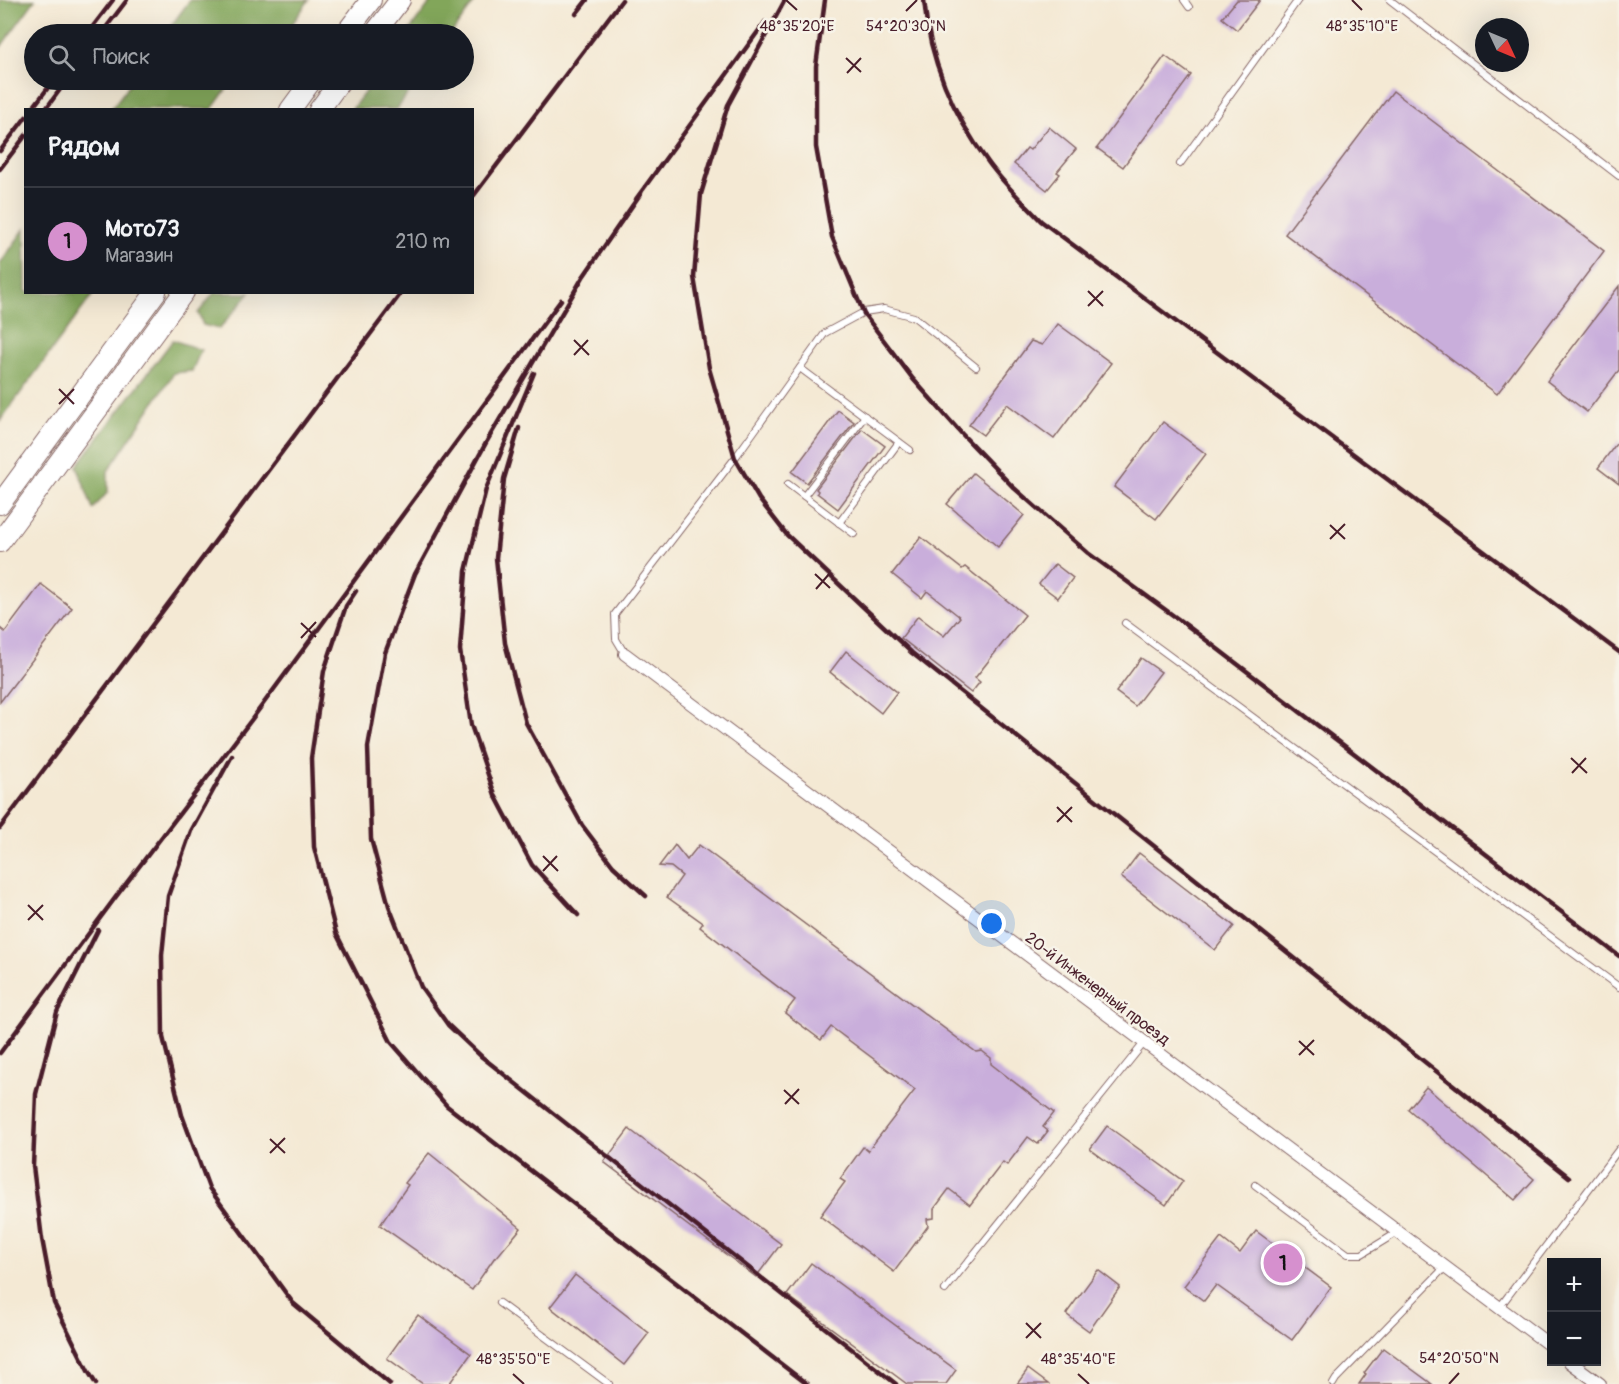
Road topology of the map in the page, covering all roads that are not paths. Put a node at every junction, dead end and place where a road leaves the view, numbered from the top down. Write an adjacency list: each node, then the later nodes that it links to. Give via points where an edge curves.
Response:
1 (371, 0): 7 (highway)
2 (400, 0): 8 (highway)
3 (1184, 0): 6 (lane)
4 (1298, 0): 13 (lane)
5 (1390, 0): 14 (lane)
6 (1189, 7)
7 (353, 24)
8 (382, 24)
9 (305, 90): 11 (highway)
10 (334, 90): 12 (highway)
11 (291, 108)
12 (320, 108)
13 (1180, 164)
14 (1619, 176)
15 (155, 294): 24 (highway)
16 (183, 294): 27 (highway)
17 (976, 366): 18 (lane, via 914,317 884,309 864,312 825,333)
18 (800, 368): 19 (lane); 29 (lane, via 615,614 616,639)
19 (865, 416): 20 (lane); 23 (lane)
20 (899, 442): 21 (lane); 25 (lane)
21 (910, 450)
22 (788, 484): 23 (lane)
23 (804, 496): 25 (lane)
24 (0, 504)
25 (839, 523): 26 (lane)
26 (854, 534)
27 (0, 542)
28 (1125, 623): 30 (lane)
29 (625, 654): 31 (street, 20-й Инженерный проезд)
30 (1619, 987)
31 (1144, 1042): 34 (street, 20-й Инженерный проезд); 36 (lane)
32 (1619, 1149): 38 (lane)
33 (1254, 1185): 34 (lane, via 1348,1254 1362,1254)
34 (1398, 1232): 35 (street, 20-й Инженерный проезд)
35 (1445, 1268): 38 (street, 20-й Инженерный проезд); 42 (lane)
36 (945, 1290)
37 (499, 1303): 41 (lane)
38 (1499, 1308): 39 (street, 20-й Инженерный проезд)
39 (1547, 1344)
40 (1575, 1366): 43 (street)
41 (609, 1384)
42 (1333, 1384)
43 (1600, 1384)

